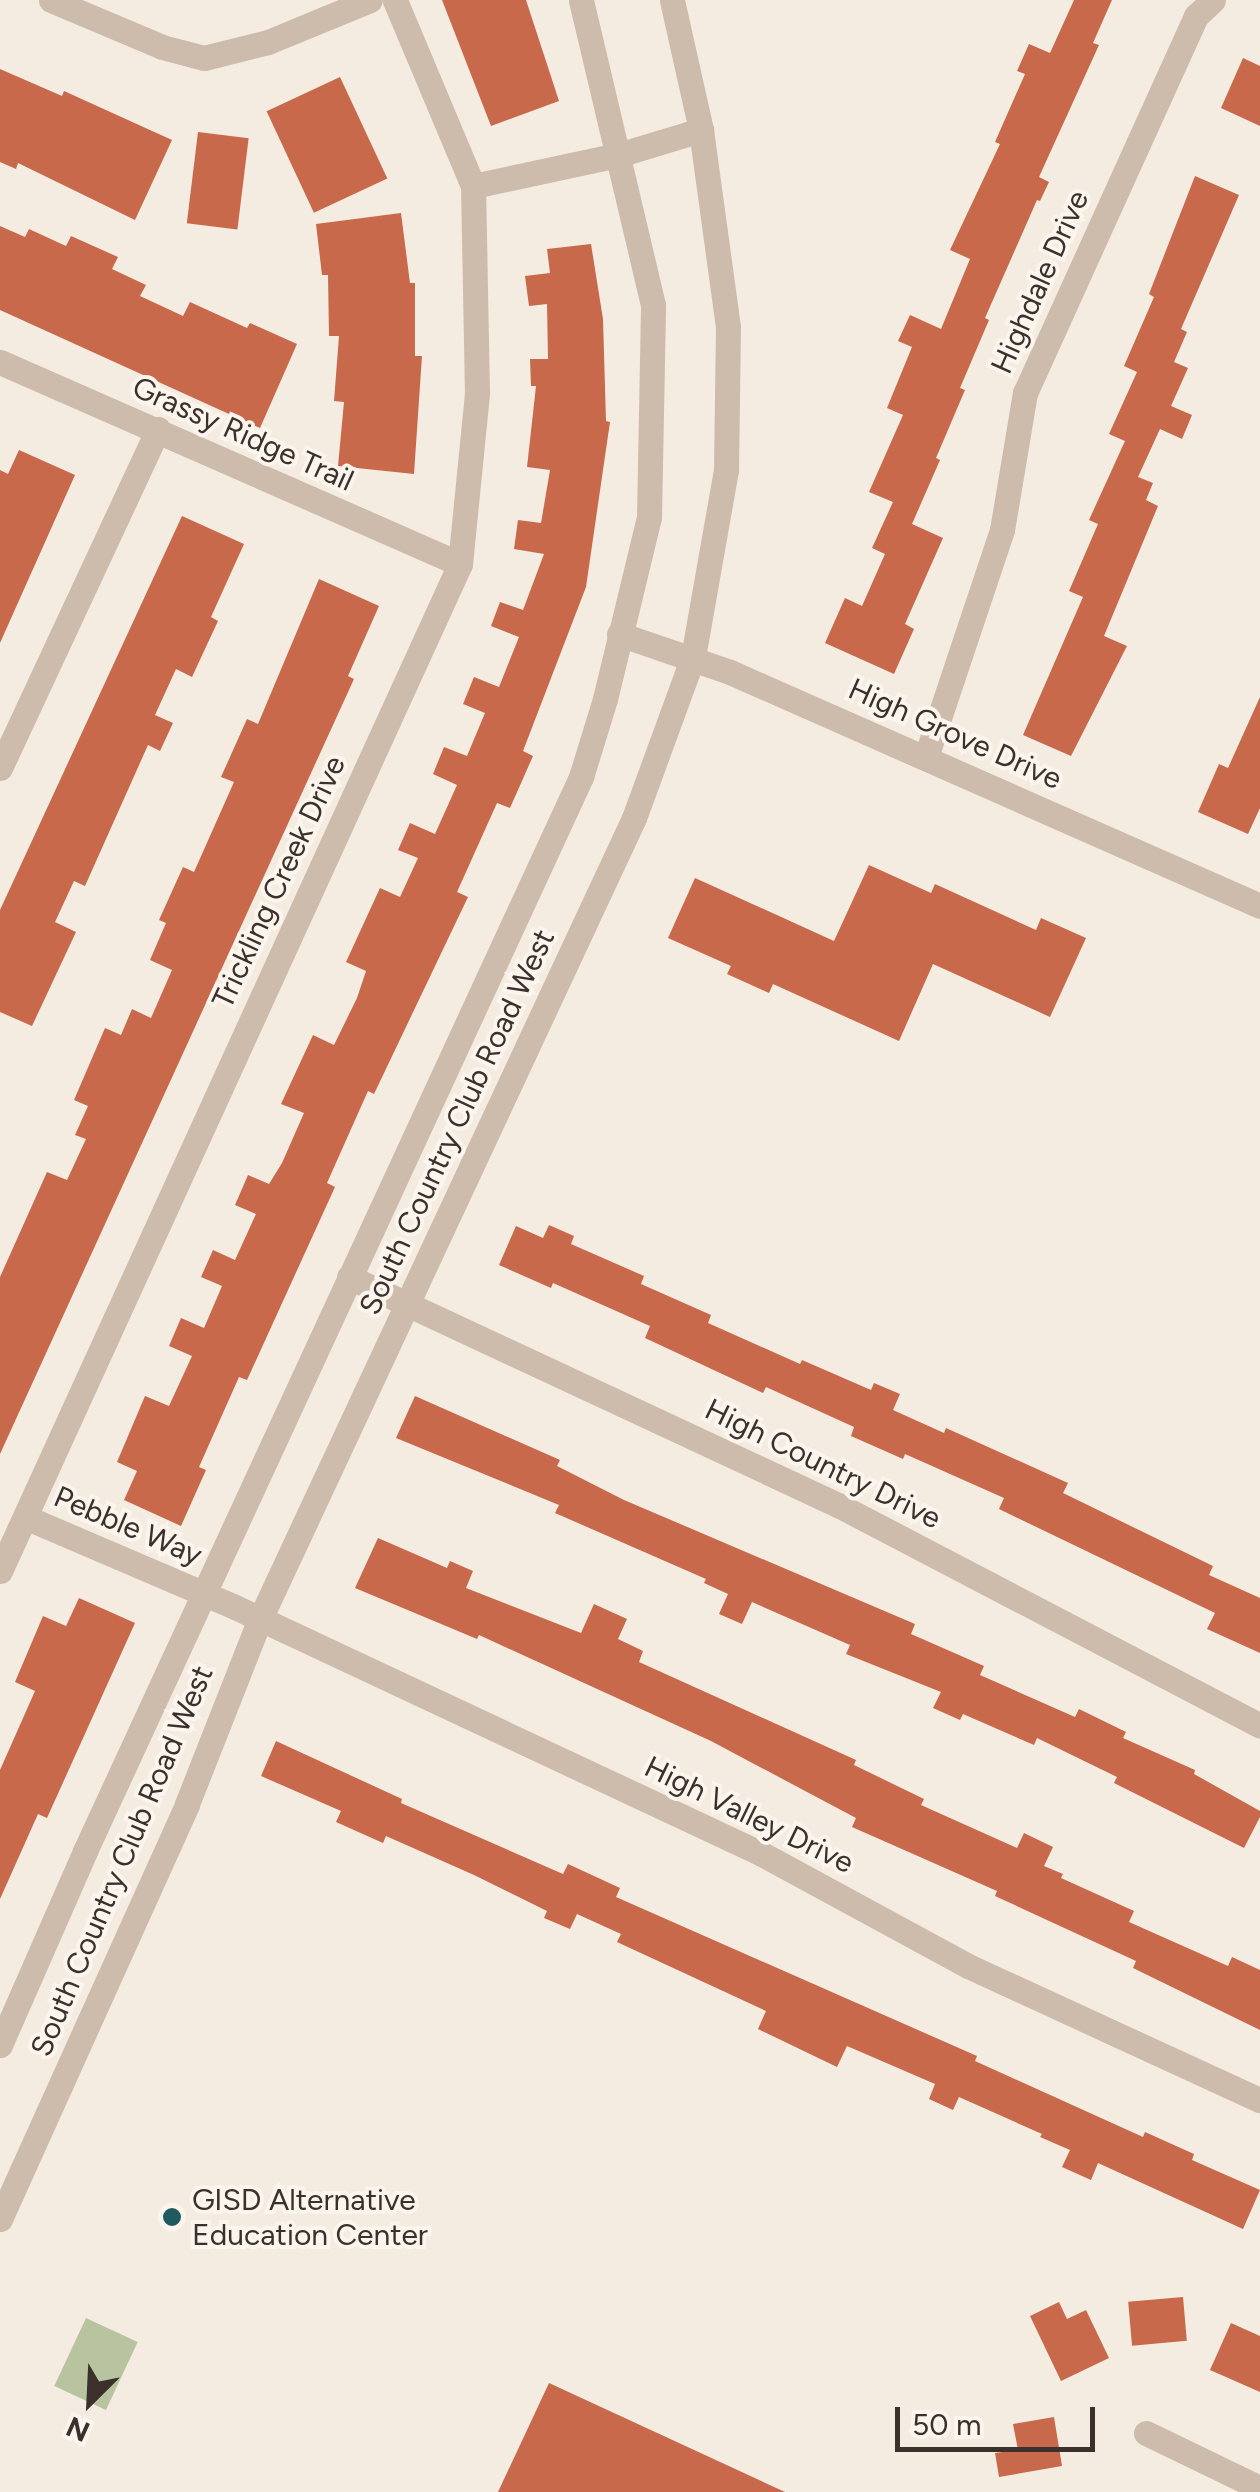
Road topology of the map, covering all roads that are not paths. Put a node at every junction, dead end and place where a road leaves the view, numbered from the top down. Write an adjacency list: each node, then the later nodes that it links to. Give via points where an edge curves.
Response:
1 (51, 0): 2 (street, via 204,58 268,42)
2 (370, 0)
3 (395, 0): 9 (street)
4 (581, 0): 8 (street, South Country Club Road West)
5 (672, 0): 7 (street, South Country Club Road West)
6 (1204, 8): 15 (street, Highdale Drive, via 1024,393 1002,530)
7 (702, 130): 8 (street); 14 (street, South Country Club Road West, via 728,327 730,404 718,527)
8 (618, 155): 9 (street); 13 (street, South Country Club Road West, via 653,305 650,517)
9 (472, 186): 12 (street, Trickling Creek Drive, via 478,393)
10 (0, 362): 11 (street, Grassy Ridge Trail)
11 (158, 429): 12 (street, Grassy Ridge Trail); 16 (street)
12 (460, 564): 20 (street, Trickling Creek Drive)
13 (619, 634): 14 (street, High Grove Drive); 18 (street, South Country Club Road West, via 581,777)
14 (693, 658): 15 (street, High Grove Drive); 19 (street, South Country Club Road West, via 634,818)
15 (926, 756): 17 (street, High Grove Drive)
16 (0, 768)
17 (1260, 906)
18 (349, 1277): 19 (street, High Country Drive); 22 (street, South Country Club Road West)
19 (408, 1304): 23 (street, South Country Club Road West); 24 (street, High Country Drive, via 840,1506)
20 (25, 1517): 21 (street, Trickling Creek Drive); 22 (street, Pebble Way)
21 (0, 1571)
22 (206, 1595): 23 (street, High Valley Drive); 25 (street, South Country Club Road West)
23 (260, 1619): 26 (street, High Valley Drive, via 762,1854 968,1966); 27 (street, South Country Club Road West, via 187,1804)
24 (1260, 1726)
25 (0, 2045)
26 (1260, 2100)
27 (0, 2219)
28 (1146, 2432): 29 (street)
29 (1260, 2488)

